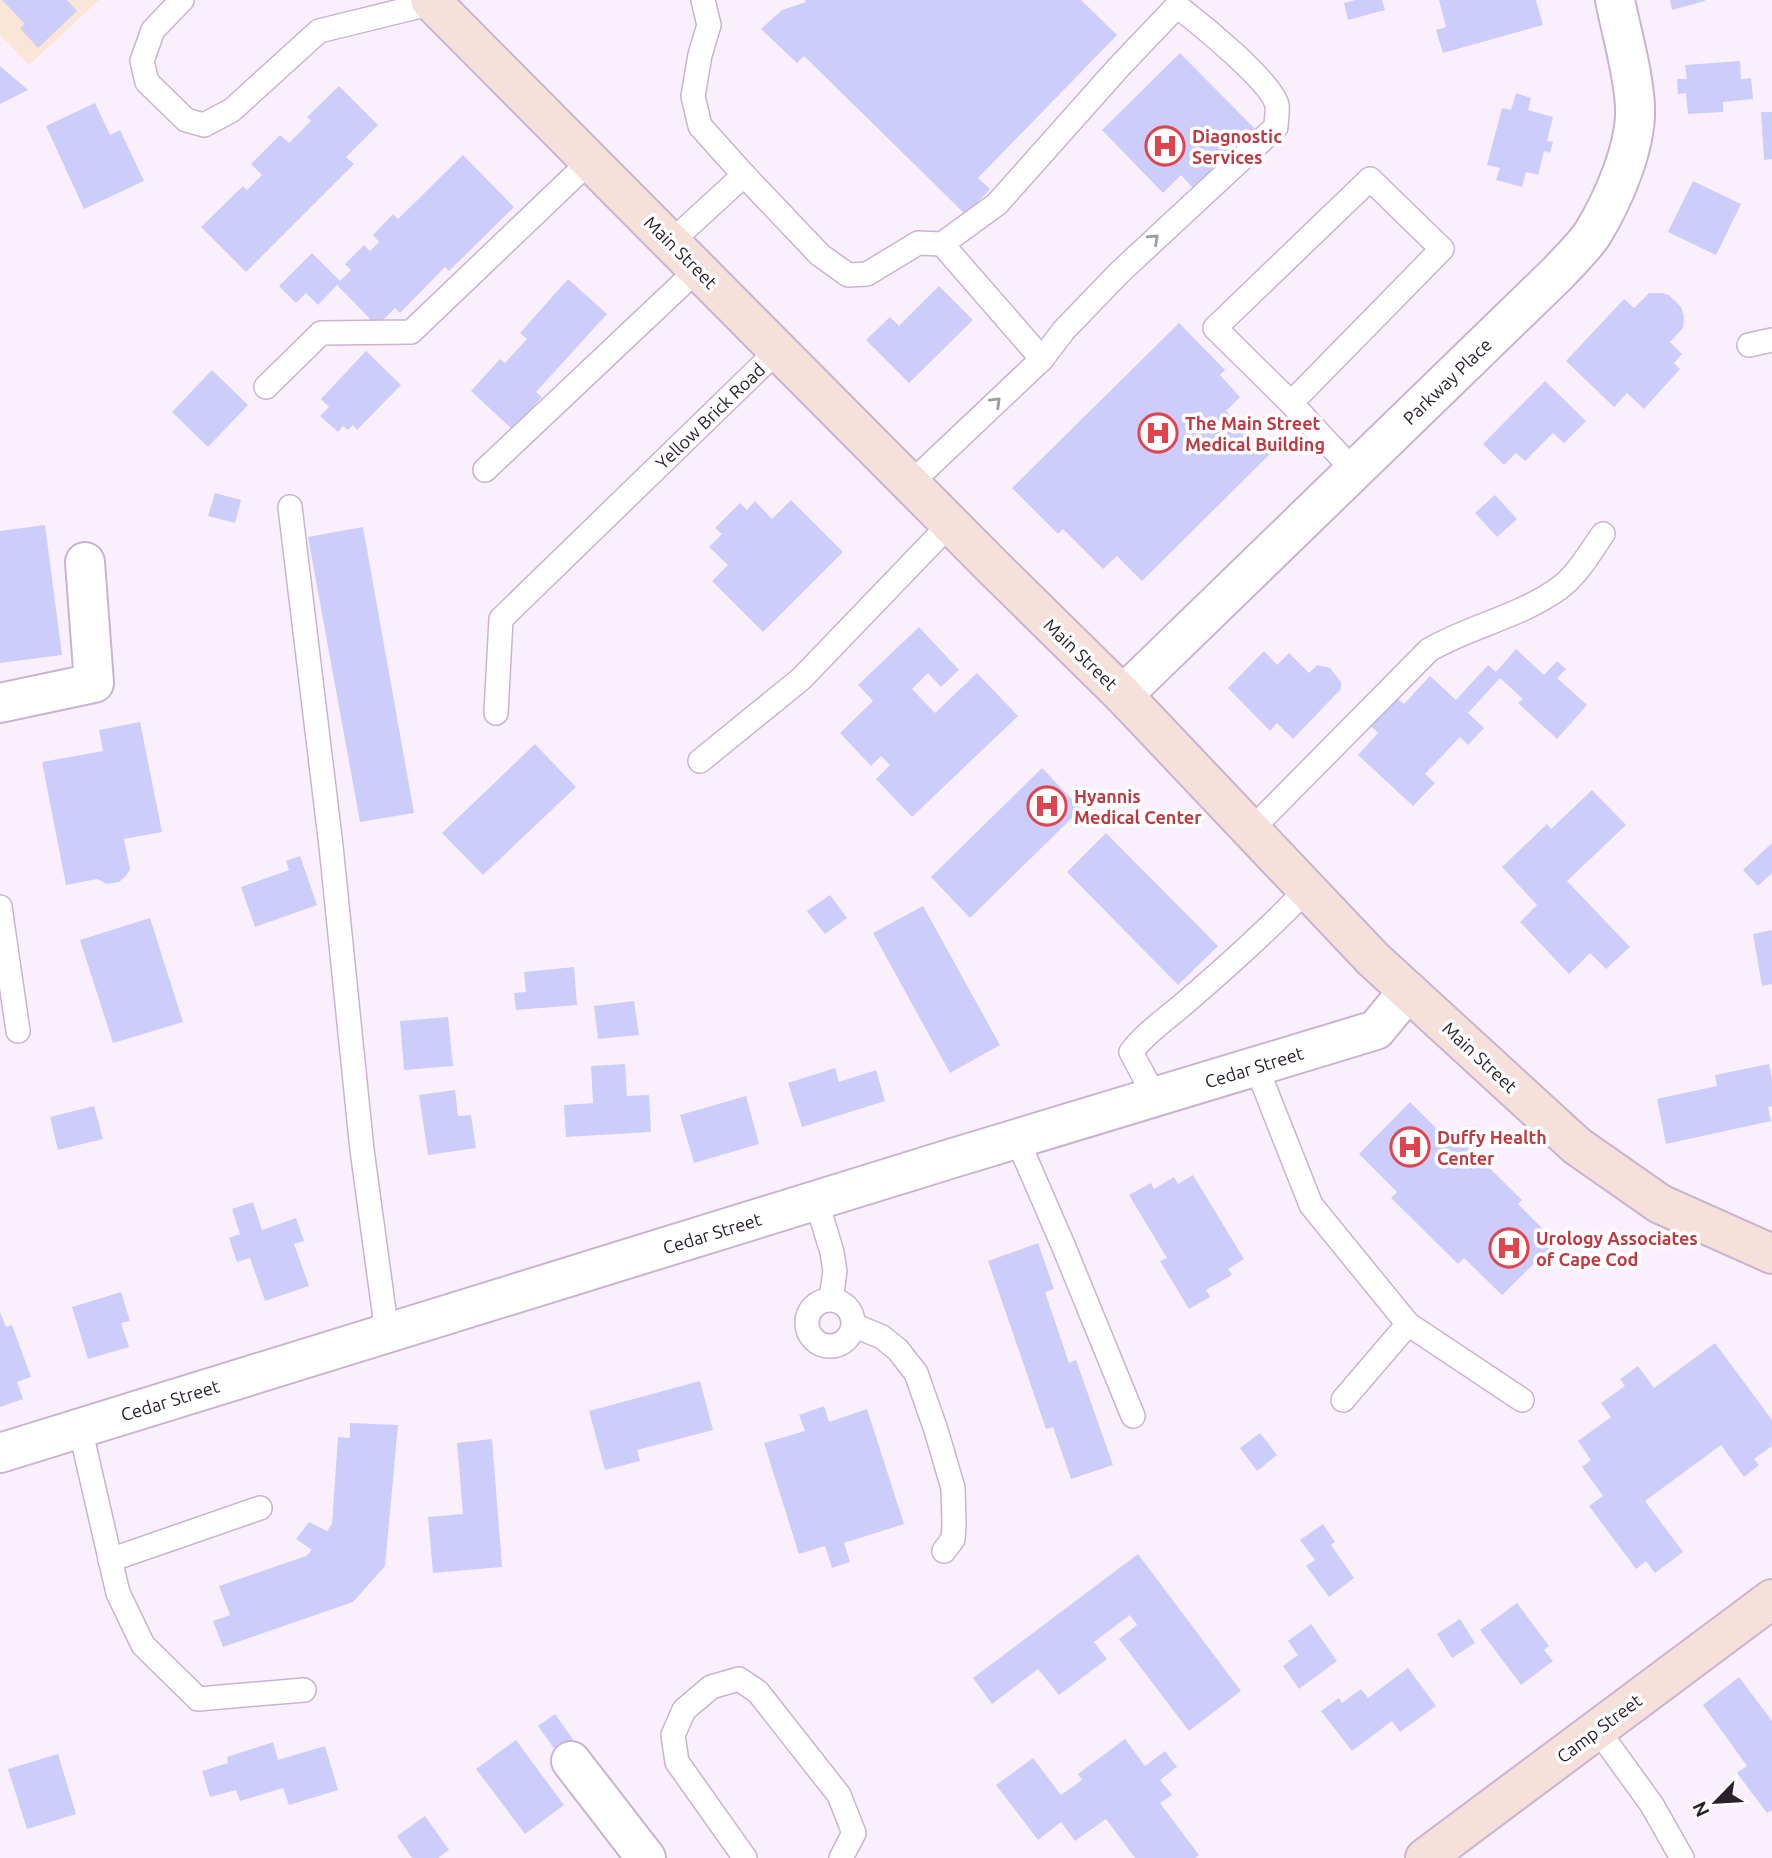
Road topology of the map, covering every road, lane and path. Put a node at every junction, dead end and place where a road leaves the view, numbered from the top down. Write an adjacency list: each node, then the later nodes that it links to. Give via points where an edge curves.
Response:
1 (182, 0): 4 (lane, via 153,30 142,61 147,82 186,120 204,125 232,110 319,31)
2 (703, 0): 7 (lane, via 709,25 693,96 700,126)
3 (1615, 0): 18 (street, Parkway Place, via 1636,108 1631,145 1614,195 1591,235 1557,274)
4 (436, 1): 6 (main road, Main Street)
5 (1174, 3): 9 (lane, via 997,204); 14 (lane, one-way to 5, via 1120,272 1276,127 1277,104 1259,78)
6 (590, 161): 8 (main road, Main Street); 15 (lane, via 411,332 321,333)
7 (744, 175): 8 (lane); 9 (lane, via 820,255 848,275 867,274 918,243)
8 (671, 242): 10 (main road, Main Street)
9 (942, 244): 14 (lane)
10 (698, 269): 13 (main road, Main Street); 17 (lane)
11 (1772, 340): 12 (lane)
12 (1749, 345)
13 (778, 350): 19 (main road, Main Street); 26 (lane, Yellow Brick Road, via 501,619)
14 (1042, 359): 19 (lane, one-way to 14)
15 (266, 387)
16 (1291, 403): 16 (lane, via 1215,328 1370,178 1442,249); 18 (lane)
17 (485, 470)
18 (1354, 471): 24 (street, Parkway Place)
19 (911, 483): 21 (main road, Main Street)
20 (290, 507): 41 (lane)
21 (951, 523): 24 (main road, Main Street); 27 (lane, via 801,679)
22 (1603, 534): 28 (lane, via 1560,588 1429,650)
23 (85, 562): 25 (street, via 94,682)
24 (1123, 695): 28 (main road, Main Street)
25 (0, 703)
26 (496, 713)
27 (700, 761)
28 (1251, 830): 29 (main road, Main Street)
29 (1307, 889): 31 (main road, Main Street); 34 (lane, via 1268,930 1141,1038 1131,1052)
30 (0, 907): 32 (lane)
31 (1408, 991): 33 (street, Cedar Street, via 1377,1030); 37 (main road, Main Street, via 1577,1146 1660,1204)
32 (18, 1031)
33 (1256, 1066): 34 (street, Cedar Street); 39 (lane, via 1311,1205)
34 (1155, 1097): 35 (street, Cedar Street)
35 (1017, 1139): 36 (street, Cedar Street); 44 (lane)
36 (816, 1200): 38 (lane, via 835,1270); 41 (street, Cedar Street)
37 (1772, 1254)
38 (831, 1299): 40 (lane, via 845,1305); 40 (lane, via 817,1303 808,1315 811,1338 833,1347 847,1339)
39 (1408, 1324): 42 (lane); 43 (lane)
40 (853, 1325): 48 (lane, via 882,1337 916,1373 953,1488 953,1539)
41 (387, 1333): 45 (street, Cedar Street)
42 (1522, 1399)
43 (1343, 1400)
44 (1133, 1416)
45 (80, 1428): 46 (street, Cedar Street); 49 (lane)
46 (0, 1453)
47 (260, 1508): 49 (lane)
48 (944, 1551)
49 (110, 1560): 51 (lane, via 118,1593 143,1645 198,1699)
50 (1772, 1599): 52 (main road, Camp Street)
51 (304, 1690)
52 (1597, 1729): 54 (main road, Camp Street); 58 (lane, via 1652,1805)
53 (571, 1761): 55 (street)
54 (1445, 1852)
55 (646, 1858)
56 (745, 1858): 57 (lane, via 677,1762 673,1735 684,1710 711,1688 739,1679 758,1692 839,1795 854,1833)
57 (841, 1858)
58 (1682, 1858)

